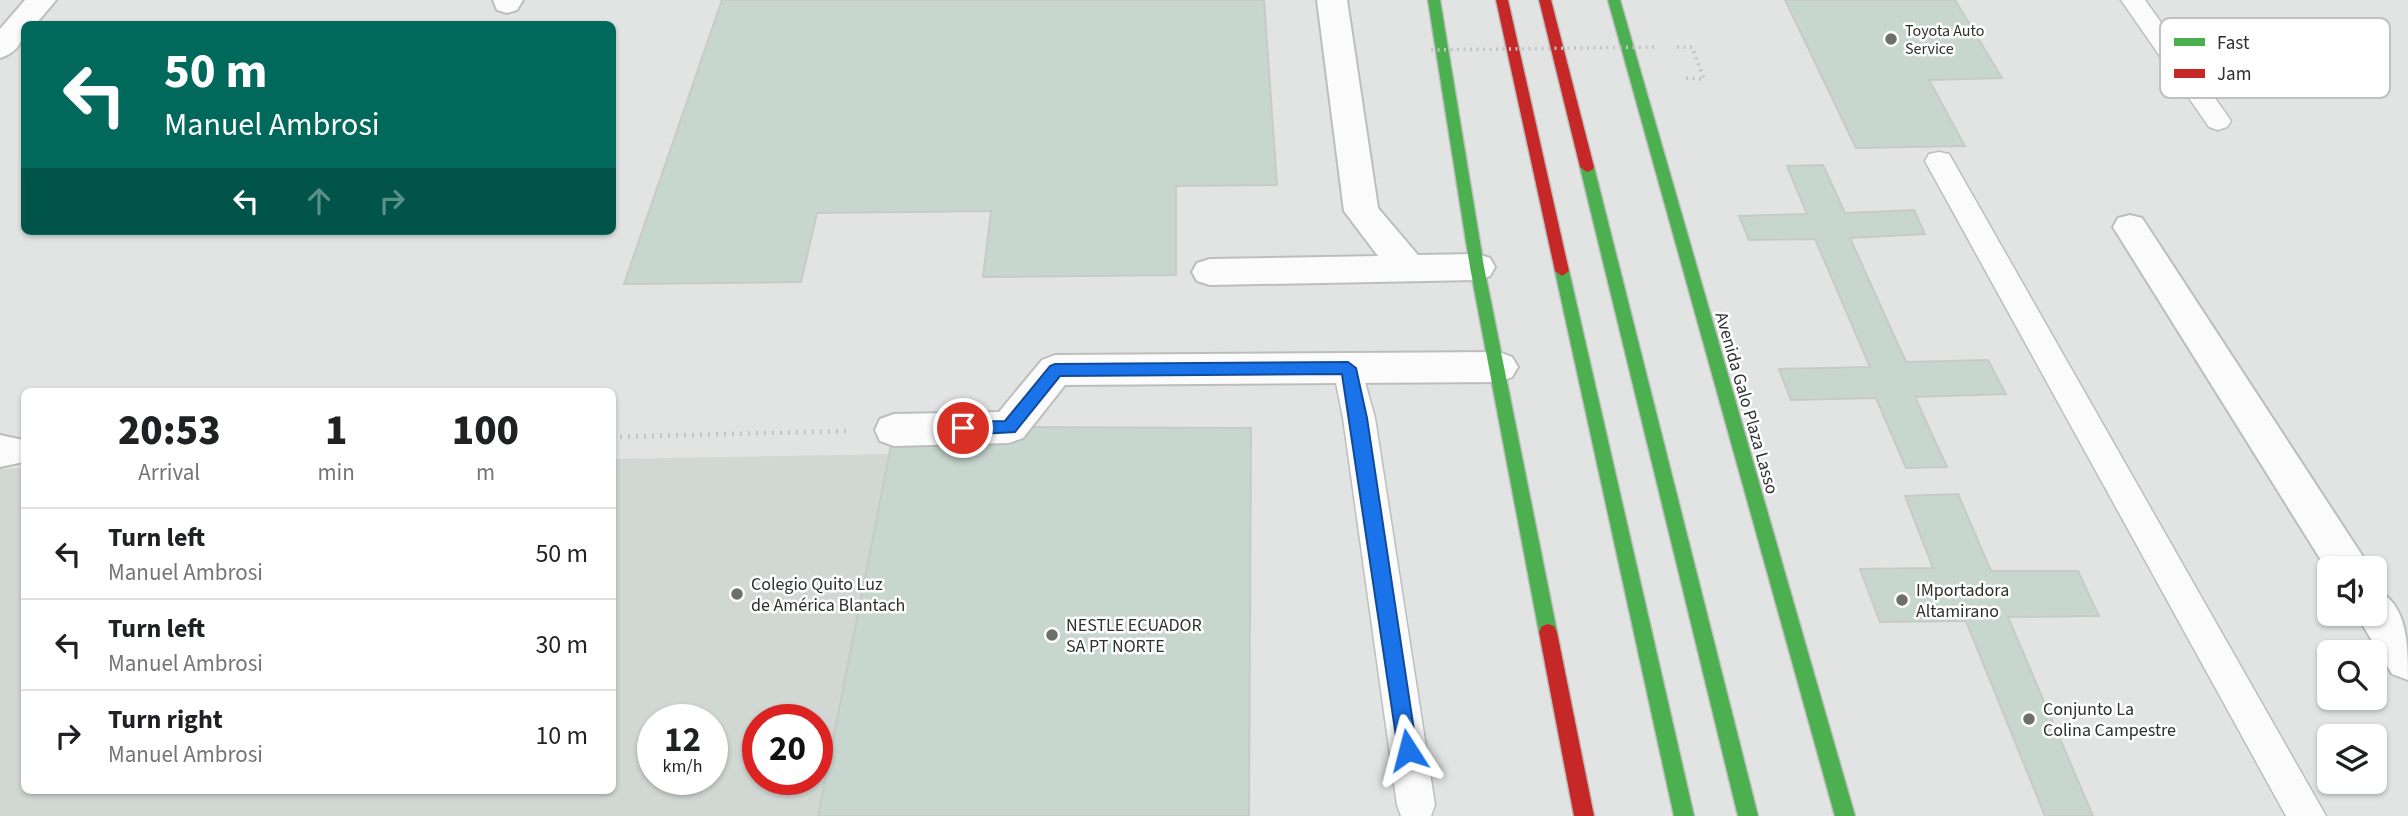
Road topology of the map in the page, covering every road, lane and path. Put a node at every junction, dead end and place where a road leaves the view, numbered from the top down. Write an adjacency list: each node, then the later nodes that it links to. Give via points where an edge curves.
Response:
1 (41, 0): 8 (street)
2 (1332, 0): 19 (street, via 1361,211)
3 (1434, 0): 18 (main road)
4 (1502, 0): 30 (main road)
5 (1545, 0): 31 (main road)
6 (1614, 0): 32 (main road, Avenida Galo Plaza Lasso)
7 (2133, 0): 10 (lane)
8 (23, 21)
9 (21, 23): 12 (street)
10 (2160, 38)
11 (1655, 47): 13 (path, bridge)
12 (0, 48)
13 (1430, 50)
14 (2202, 98): 15 (lane)
15 (2218, 121)
16 (1939, 161): 33 (lane)
17 (2130, 227): 25 (street)
18 (1477, 267): 19 (street); 21 (main road)
19 (1409, 269): 20 (street)
20 (1210, 272)
21 (1499, 367): 22 (street); 29 (main road)
22 (1348, 368): 23 (street, via 1055,370 1009,427); 28 (lane)
23 (894, 430): 24 (path)
24 (616, 437)
25 (2342, 556)
26 (2386, 626): 27 (street)
27 (2408, 660)
28 (1416, 805)
29 (1584, 816)
30 (1684, 816)
31 (1748, 816)
32 (1845, 816)
33 (2307, 816)

